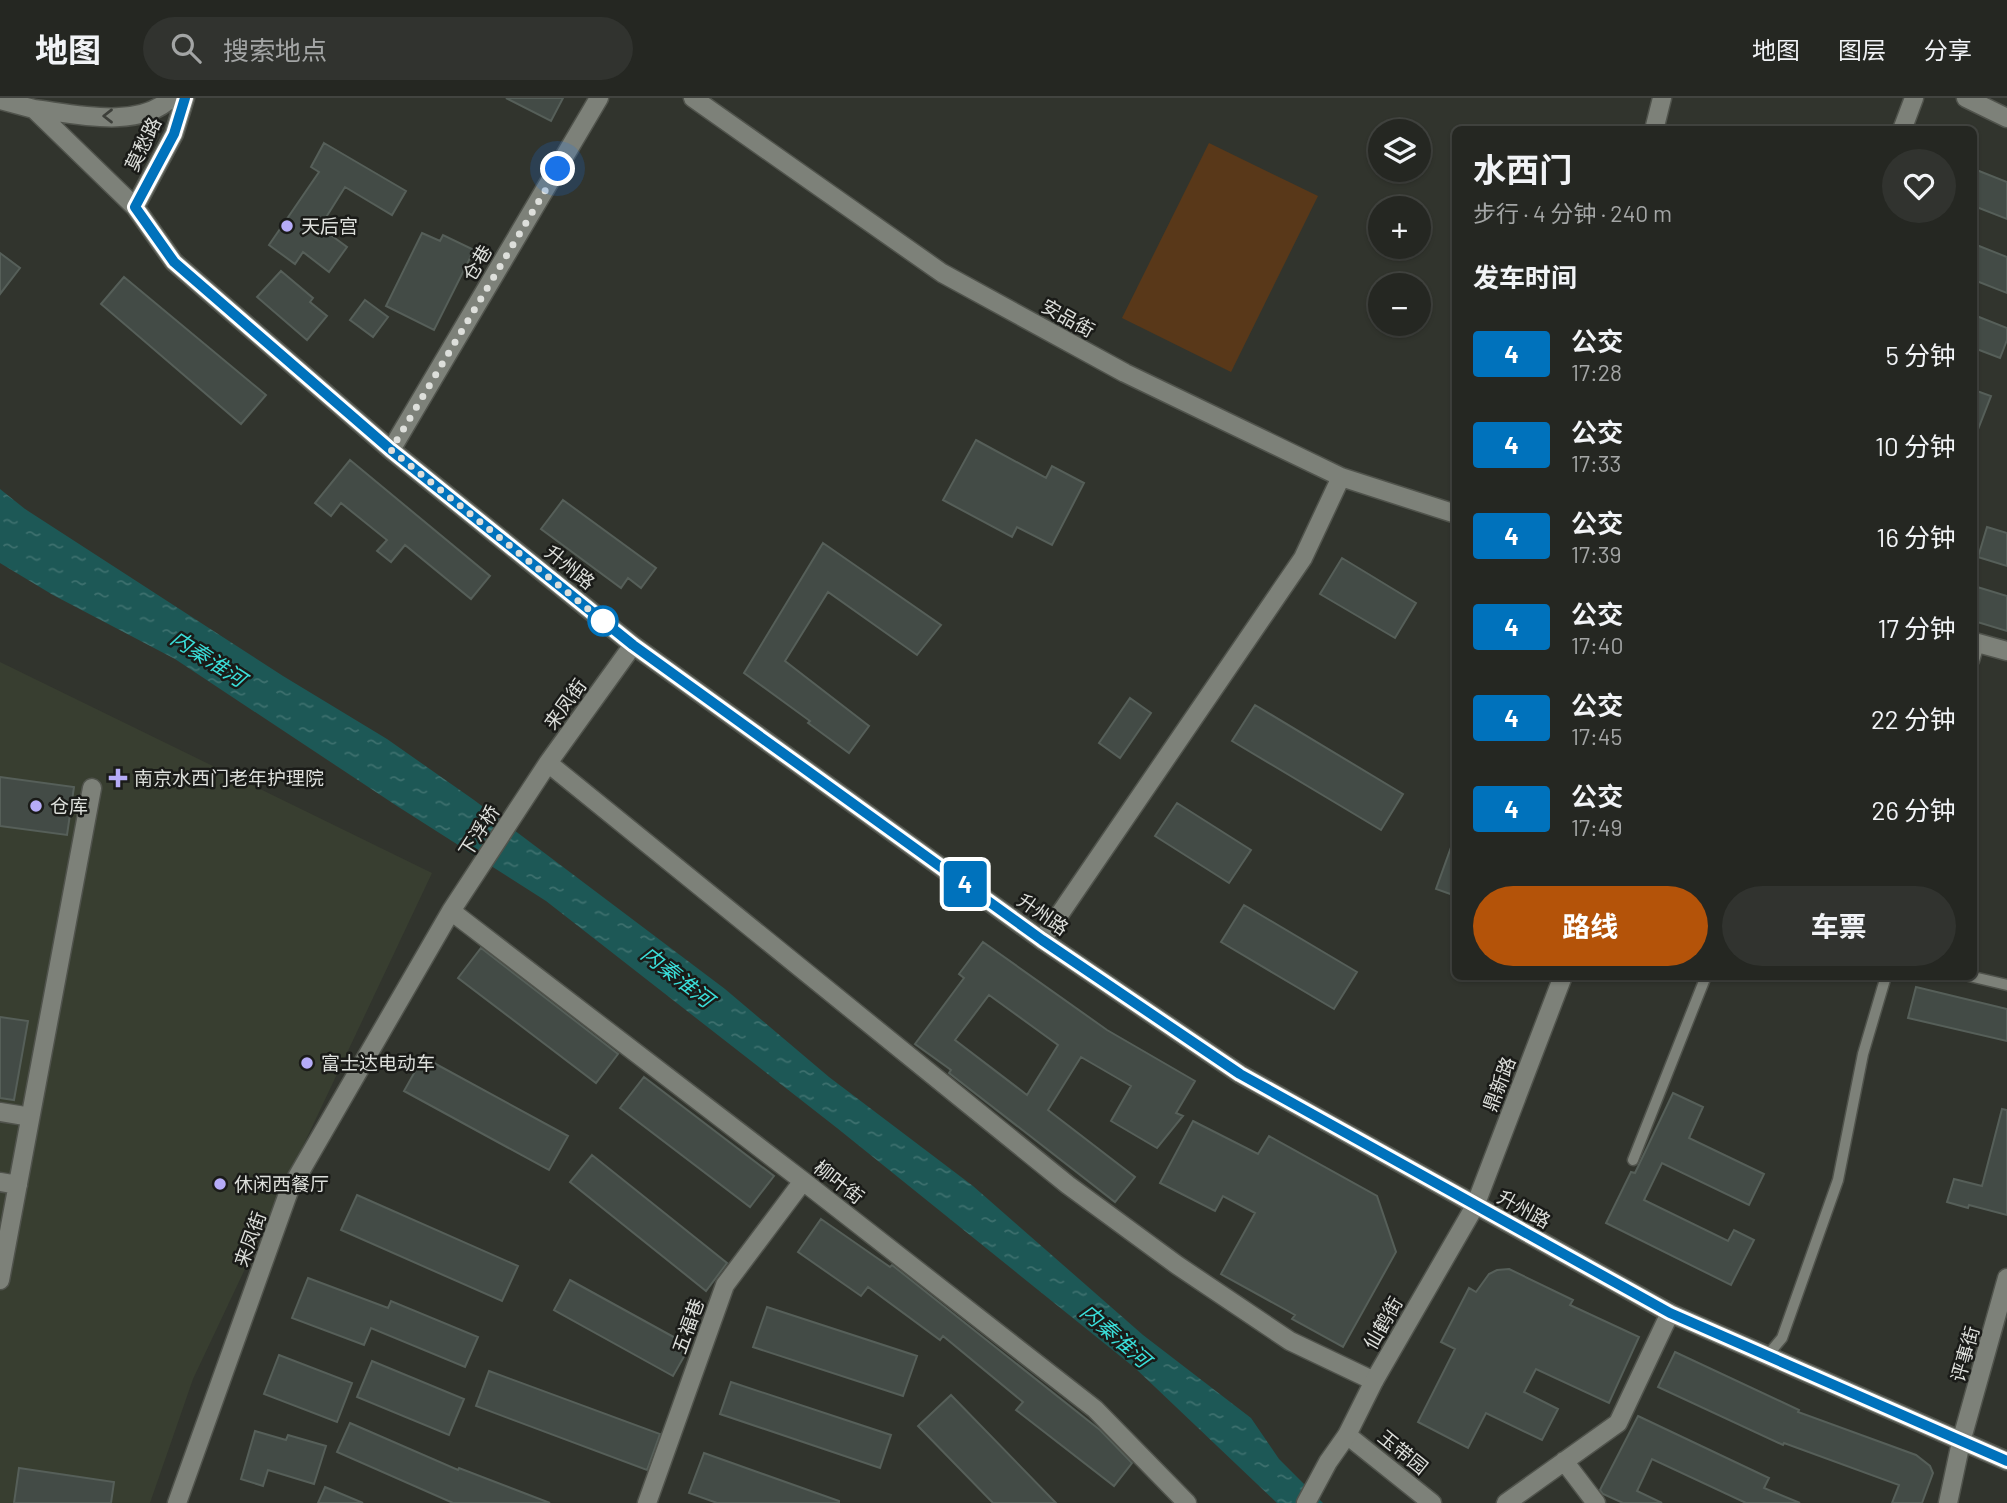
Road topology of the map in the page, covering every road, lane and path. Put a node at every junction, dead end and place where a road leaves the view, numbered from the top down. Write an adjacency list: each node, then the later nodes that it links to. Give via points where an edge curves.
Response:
1 (171, 98): 9 (street, one-way to 9, via 142,115 105,117)
2 (185, 98): 13 (street, 莫愁路, via 174,134)
3 (599, 98): 14 (street, 仓巷)
4 (693, 98): 15 (street, 安品街, via 942,273 1125,373)
5 (1662, 98): 11 (street)
6 (1914, 98): 12 (street)
7 (1966, 98): 10 (street)
8 (0, 100): 9 (street)
9 (34, 109): 13 (street, 升州路)
10 (2007, 118)
11 (1655, 126)
12 (1904, 126)
13 (135, 207): 14 (street, 升州路, via 174,262)
14 (391, 450): 17 (street, 升州路)
15 (1341, 477): 16 (street, 安品街); 24 (street, via 1303,558)
16 (1452, 513)
17 (633, 645): 20 (street, 来凤街); 24 (street, 升州路)
18 (1977, 649): 19 (street)
19 (2007, 651)
20 (548, 764): 22 (street, 来凤街); 40 (street, via 1068,1185 1290,1340)
21 (92, 788): 34 (street)
22 (531, 789): 23 (street, 下浮桥)
23 (456, 904): 33 (street, 柳叶街); 45 (street, 来凤街, via 289,1191)
24 (1042, 940): 35 (street, 升州路, via 1240,1074)
25 (1977, 978): 29 (lane)
26 (1561, 980): 35 (street, 鼎新路)
27 (1704, 980): 32 (lane)
28 (1885, 980): 39 (lane, via 1863,1054 1835,1191 1782,1338)
29 (2007, 985)
30 (0, 1112): 31 (street)
31 (25, 1116)
32 (1633, 1160)
33 (803, 1181): 46 (street, 五福巷, via 725,1285); 47 (street, 柳叶街, via 1095,1409)
34 (9, 1184): 37 (street)
35 (1475, 1206): 38 (street, 升州路); 40 (street, 仙鹤街)
36 (2007, 1278): 42 (street, 评事街)
37 (0, 1280)
38 (1670, 1313): 39 (street, 升州路); 43 (street, via 1618,1423)
39 (1767, 1356): 42 (street, 升州路)
40 (1374, 1381): 41 (street, 仙鹤街)
41 (1347, 1435): 48 (street, 仙鹤街); 49 (street, 玉带园)
42 (1961, 1442): 44 (street, 升州路); 52 (street, 评事街)
43 (1564, 1461): 50 (street); 51 (street)
44 (2007, 1461)
45 (177, 1503)
46 (647, 1503)
47 (1187, 1503)
48 (1306, 1503)
49 (1432, 1503)
50 (1506, 1503)
51 (1596, 1503)
52 (1948, 1503)

